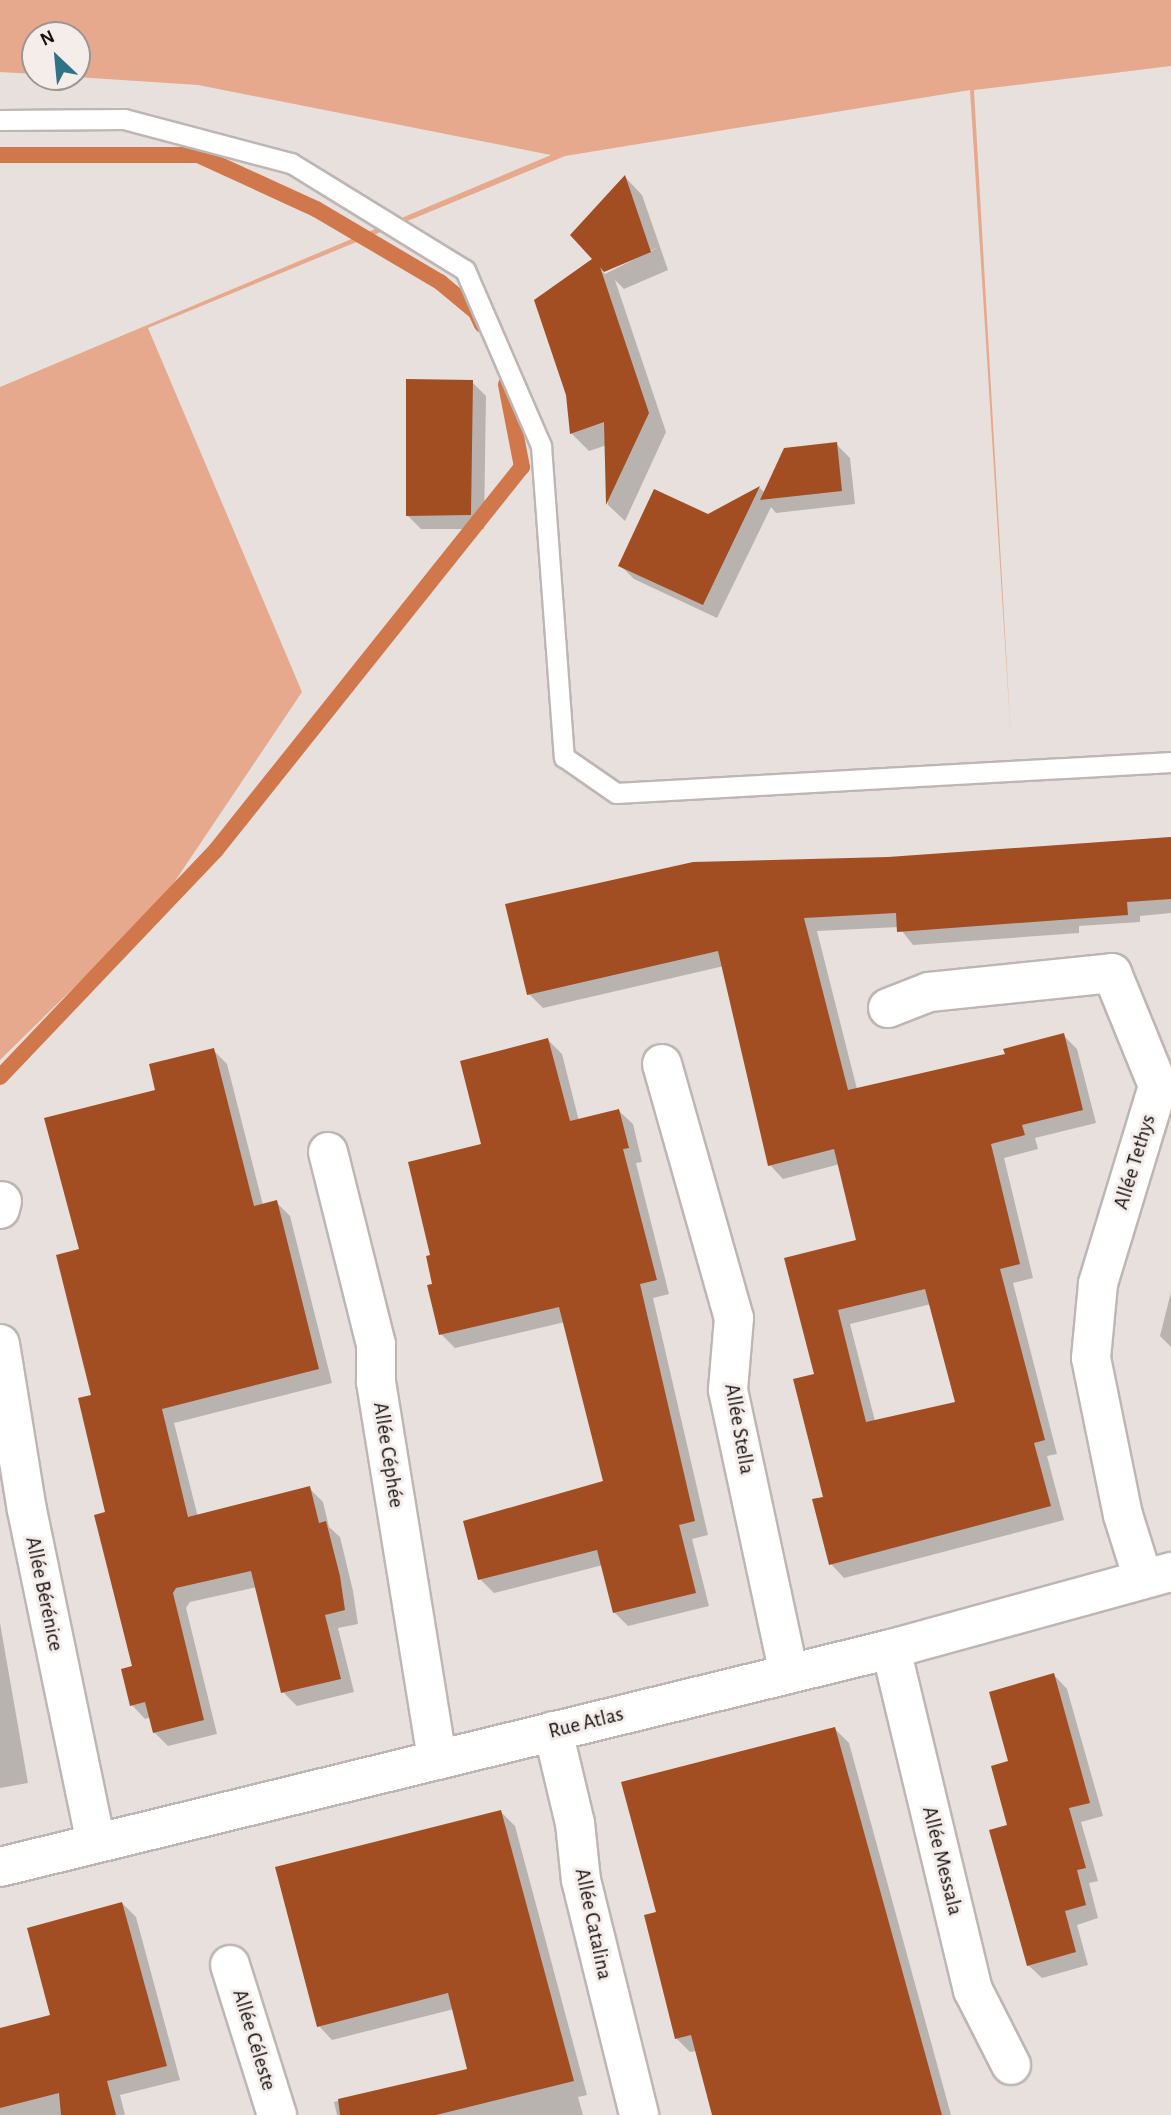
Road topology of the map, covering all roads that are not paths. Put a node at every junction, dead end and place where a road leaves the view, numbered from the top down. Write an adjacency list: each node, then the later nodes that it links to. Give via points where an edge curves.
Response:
1 (0, 120): 2 (lane, via 124,119 291,163 465,270 541,446 564,757 615,793)
2 (1171, 762)
3 (888, 1008): 7 (street, Allée Tethys, via 929,992 1112,973 1158,1086 1098,1284 1091,1358 1123,1515)
4 (662, 1064): 9 (street, Allée Stella, via 734,1318 728,1390)
5 (328, 1152): 11 (street, Allée Céphée, via 376,1344 376,1382)
6 (0, 1344): 12 (street, Allée Bérénice, via 27,1510)
7 (1157, 1576): 8 (street, Rue Atlas)
8 (891, 1649): 9 (street, Rue Atlas); 15 (street, Allée Messala, via 973,1990)
9 (789, 1674): 10 (street, Rue Atlas)
10 (553, 1731): 11 (street, Rue Atlas); 17 (street, Allée Catalina, via 575,1823 581,1880)
11 (437, 1760): 12 (street, Rue Atlas)
12 (96, 1843): 13 (street, Rue Atlas)
13 (0, 1867)
14 (230, 1965): 16 (street, Allée Céleste)
15 (1011, 2065)
16 (277, 2115)
17 (639, 2115)

